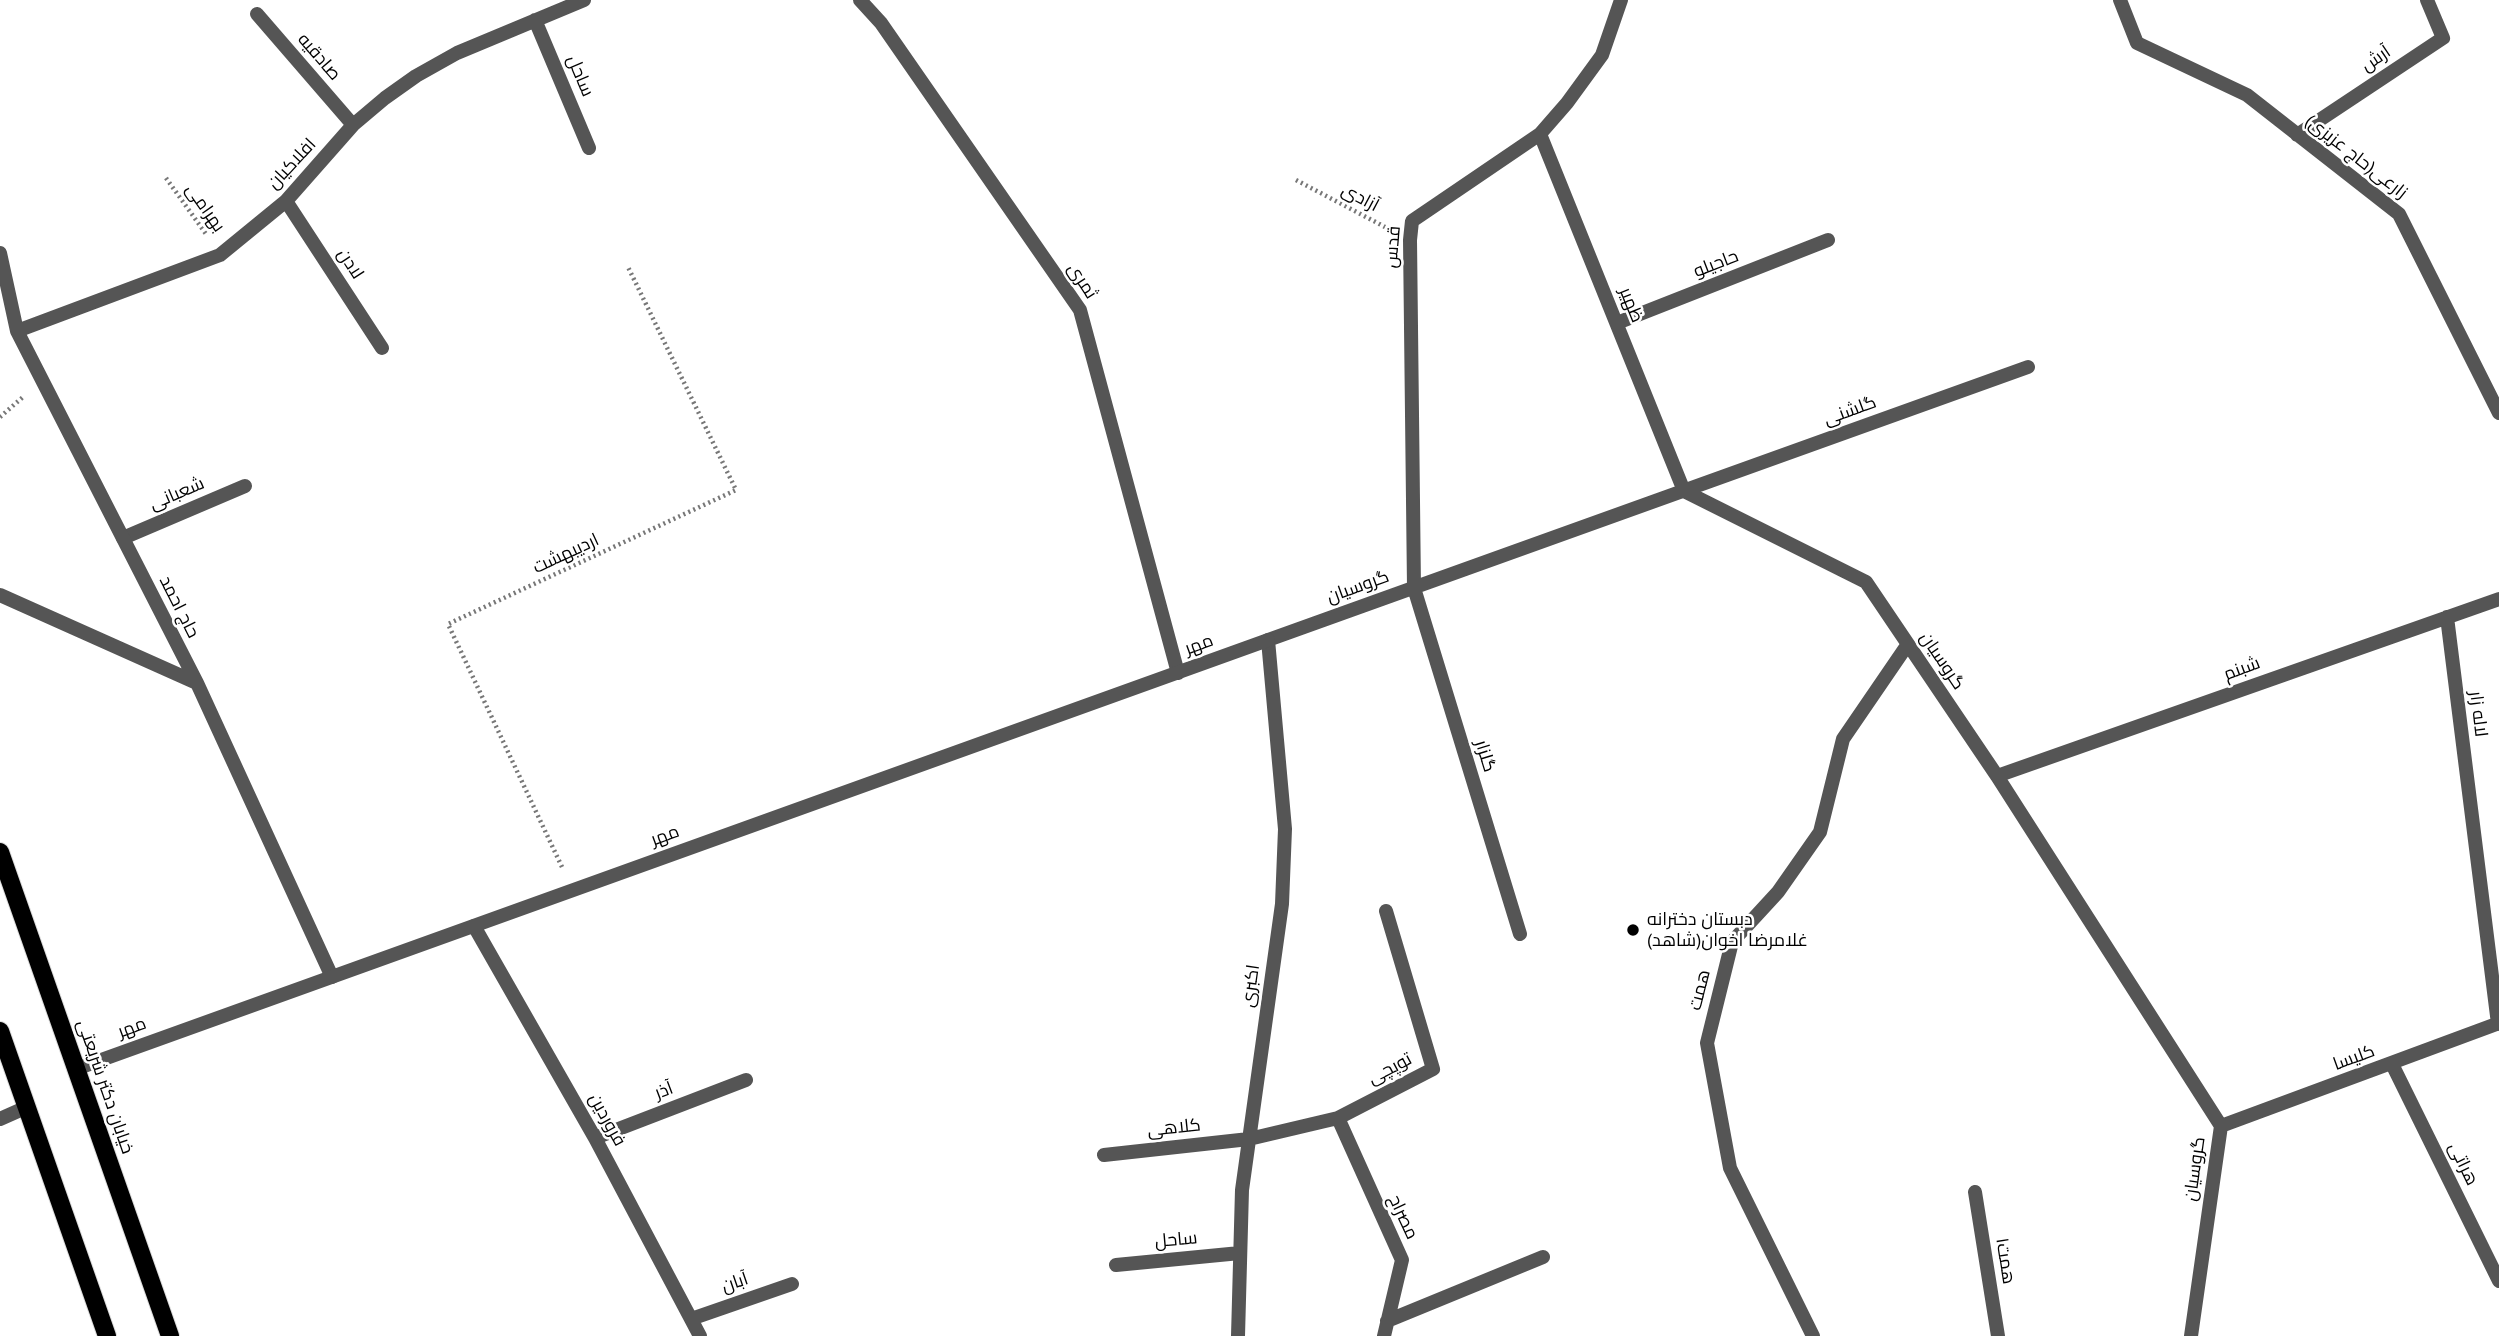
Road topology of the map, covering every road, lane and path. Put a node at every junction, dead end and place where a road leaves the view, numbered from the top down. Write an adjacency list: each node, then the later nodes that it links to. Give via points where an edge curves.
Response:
1 (584, 0): 7 (street, افلاکیان)
2 (860, 0): 34 (street, ثمری, via 881,23 1080,310)
3 (1621, 0): 9 (street, قدس, via 1602,55)
4 (2120, 0): 10 (street, زارعی(حاج عزیزی), via 2137,43 2247,95)
5 (2427, 0): 10 (street, آرش, via 2443,38)
6 (257, 15): 8 (street, صادقیه)
7 (535, 20): 8 (street, افلاکیان, via 416,76); 11 (street, ساحل)
8 (353, 125): 14 (street, افلاکیان)
9 (1540, 134): 15 (street, قدس, via 1412,221); 20 (street, ظهیر)
10 (2297, 135): 24 (street, زارعی(حاج عزیزی), via 2399,214)
11 (589, 148)
12 (166, 178): 18 (path, بهرامی)
13 (1296, 180): 15 (path, آزادی)
14 (286, 201): 18 (street, افلاکیان); 22 (street, لادن)
15 (1410, 240): 28 (street, قدس)
16 (1828, 240): 20 (street, حاجیلو)
17 (0, 253): 21 (street, حاج احمد)
18 (220, 255): 21 (street, افلاکیان)
19 (628, 267): 38 (path, اردیبهشت, via 736,490 448,624)
20 (1617, 323): 26 (street, ظهیر)
21 (17, 331): 27 (street, حاج احمد)
22 (382, 348)
23 (2028, 367): 26 (street, گلشنی)
24 (2499, 414)
25 (246, 486): 27 (street, شعبانی)
26 (1684, 491): 28 (street, گروسیان); 33 (street, گروسیان, via 1866,582)
27 (123, 538): 35 (street, حاج احمد)
28 (1413, 588): 32 (street, گروسیان); 41 (street, گلزار)
29 (0, 595): 35 (street)
30 (2499, 598): 31 (street, شبنم)
31 (2447, 617): 36 (street, شبنم); 43 (street, لاله زار)
32 (1268, 640): 34 (street, مهر); 53 (street, اکبری, via 1285,829 1283,892)
33 (1908, 644): 36 (street, گروسیان); 67 (street, همت, via 1843,739 1820,832 1778,892 1732,942 1707,1043 1730,1168)
34 (1178, 673): 38 (street, مهر)
35 (197, 683): 42 (street, حاج احمد)
36 (1997, 776): 51 (street, گروسیان)
37 (0, 852): 46 (main road, خیابان دکتر شریعتی)
38 (572, 890): 40 (street, مهر)
39 (1386, 911): 49 (street, توپچی, via 1433,1069)
40 (474, 926): 42 (street, مهر); 52 (street, فروردین)
41 (1520, 934)
42 (332, 977): 46 (street, مهر)
43 (2498, 1024): 45 (street, کلیسا)
44 (0, 1031): 48 (main road)
45 (2392, 1064): 51 (street, کلیسا); 59 (street, هراتی)
46 (76, 1069): 64 (main road, خیابان دکتر شریعتی)
47 (746, 1080): 52 (street, آذر)
48 (27, 1107): 50 (street); 63 (main road)
49 (1338, 1118): 53 (street, توپچی); 62 (street, مصراح, via 1402,1260)
50 (0, 1119)
51 (2221, 1126): 69 (street, گروسیان)
52 (595, 1138): 61 (street, فروردین)
53 (1249, 1139): 54 (street, کلاهی); 56 (street, اکبری)
54 (1104, 1155)
55 (1975, 1192): 68 (street, همت۱)
56 (1240, 1253): 58 (street, ساحل); 66 (street, اکبری)
57 (1543, 1257): 62 (street)
58 (1116, 1265)
59 (2499, 1281)
60 (792, 1284): 61 (street, آبان)
61 (691, 1319): 65 (street, فروردین)
62 (1386, 1329)
63 (107, 1336)
64 (170, 1336)
65 (700, 1336)
66 (1238, 1336)
67 (1813, 1336)
68 (1998, 1336)
69 (2191, 1336)

